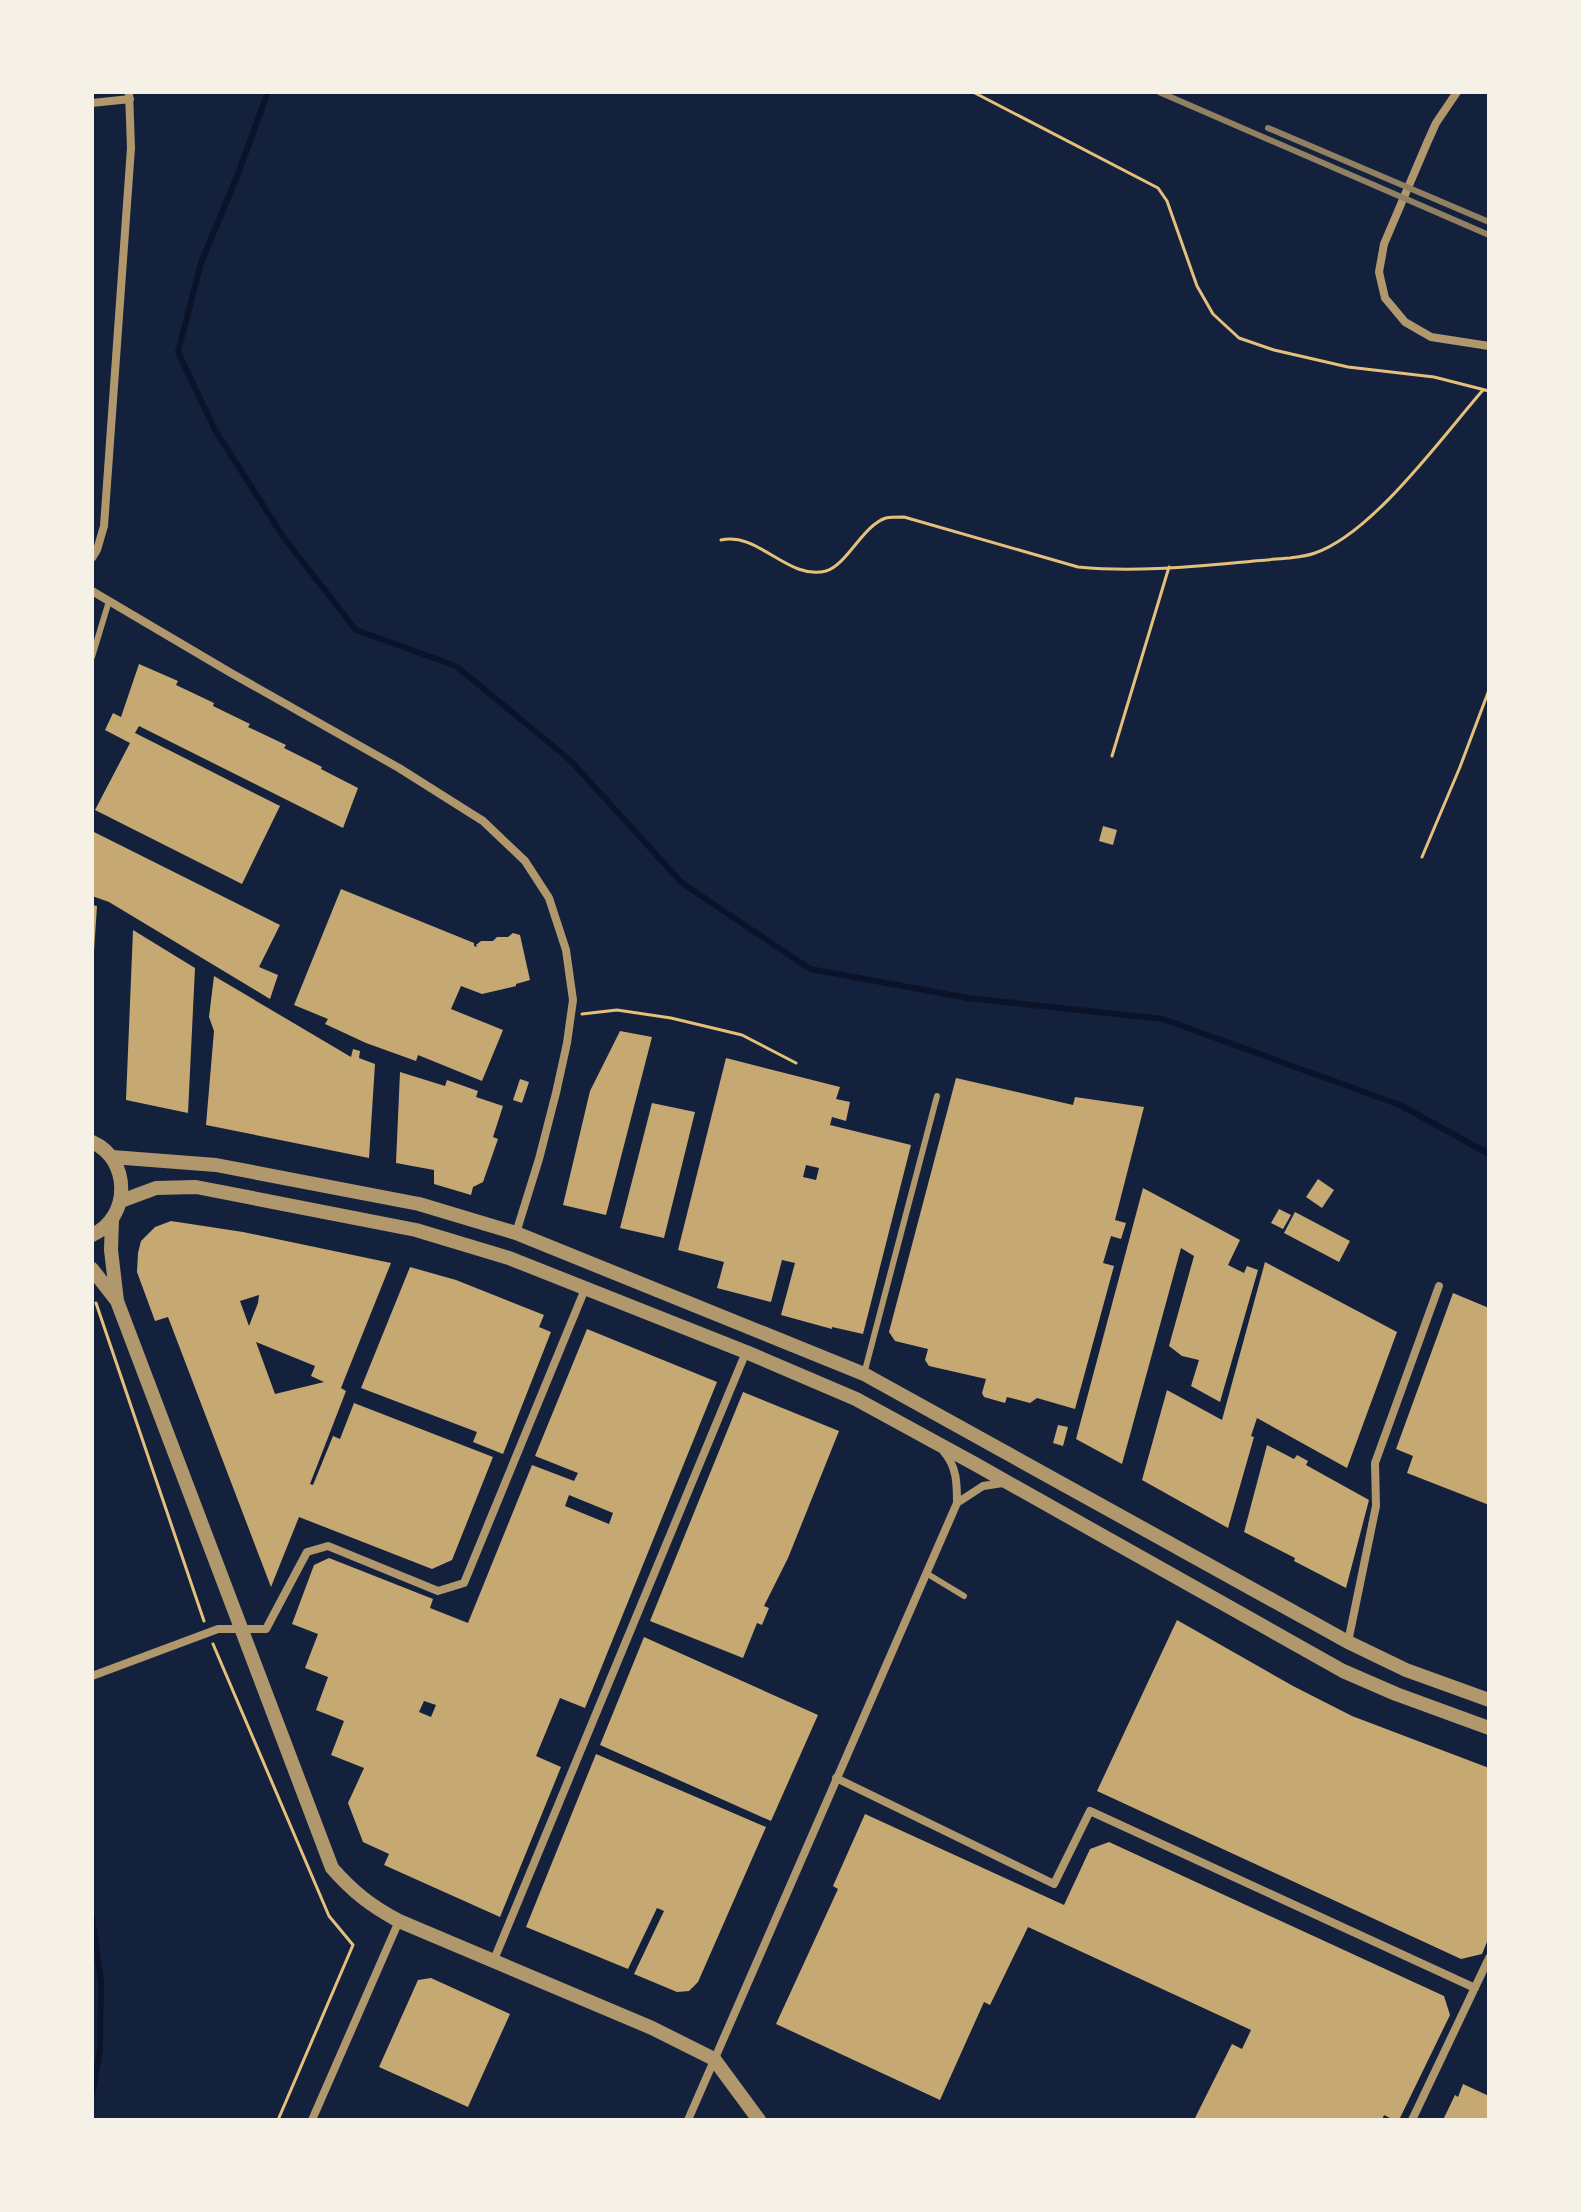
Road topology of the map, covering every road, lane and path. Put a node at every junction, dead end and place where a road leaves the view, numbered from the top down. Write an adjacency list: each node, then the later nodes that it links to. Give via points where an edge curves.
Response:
1 (973, 92): 6 (path, via 1158,188 1197,286 1213,314 1239,338 1348,367 1434,377)
2 (1457, 92): 5 (street, via 1427,143 1384,244 1379,272 1385,298 1405,322 1431,337)
3 (129, 96): 4 (street); 9 (street, via 131,148 104,526)
4 (92, 103)
5 (1489, 346)
6 (1483, 390): 7 (path); 10 (path, via 1416,470 1331,546 1290,558)
7 (1489, 391)
8 (721, 540): 10 (path, via 741,540 797,568 825,571 884,518 904,517 1078,567)
9 (92, 558)
10 (1169, 567): 15 (path)
11 (92, 591): 12 (street)
12 (109, 601): 13 (lane); 17 (street, via 483,821 525,861 549,898 566,950)
13 (92, 657)
14 (1489, 690): 16 (path)
15 (1112, 756)
16 (1422, 857)
17 (571, 1015): 18 (path, via 617,1010 671,1018 742,1035); 24 (street, via 543,1146)
18 (796, 1063)
19 (937, 1096): 32 (lane)
20 (92, 1142): 21 (street)
21 (112, 1157): 22 (street, via 119,1171); 24 (street, via 216,1165 419,1204)
22 (121, 1201): 23 (street); 28 (street, via 156,1188 196,1187 416,1230 509,1258)
23 (112, 1220): 25 (street); 30 (street)
24 (516, 1233): 32 (street)
25 (92, 1235)
26 (92, 1269): 30 (street)
27 (1439, 1286): 40 (street, via 1375,1463 1376,1506)
28 (585, 1289): 31 (street); 38 (street, via 464,1583 438,1591 328,1546 307,1552 266,1629)
29 (92, 1296): 39 (path)
30 (117, 1301): 38 (street)
31 (746, 1352): 33 (street, via 856,1399); 47 (street)
32 (864, 1374): 40 (street)
33 (936, 1442): 34 (street); 35 (street, via 951,1460)
34 (1010, 1483): 35 (street, via 983,1486); 43 (street, via 1343,1671)
35 (957, 1503): 36 (street)
36 (926, 1573): 37 (lane); 44 (street)
37 (964, 1596)
38 (242, 1630): 39 (street); 45 (street, via 332,1868 371,1905)
39 (208, 1633): 41 (street); 50 (path, via 329,1916 353,1945)
40 (1348, 1642): 42 (street)
41 (92, 1676)
42 (1489, 1700)
43 (1489, 1728)
44 (836, 1778): 48 (street, via 1054,1884 1090,1811); 49 (street)
45 (399, 1921): 47 (street); 51 (street)
46 (1489, 1958): 48 (street)
47 (493, 1962): 49 (street)
48 (1475, 1988): 54 (street)
49 (714, 2059): 52 (street); 53 (street)
50 (278, 2120)
51 (312, 2120)
52 (688, 2120)
53 (759, 2120)
54 (1412, 2120)

